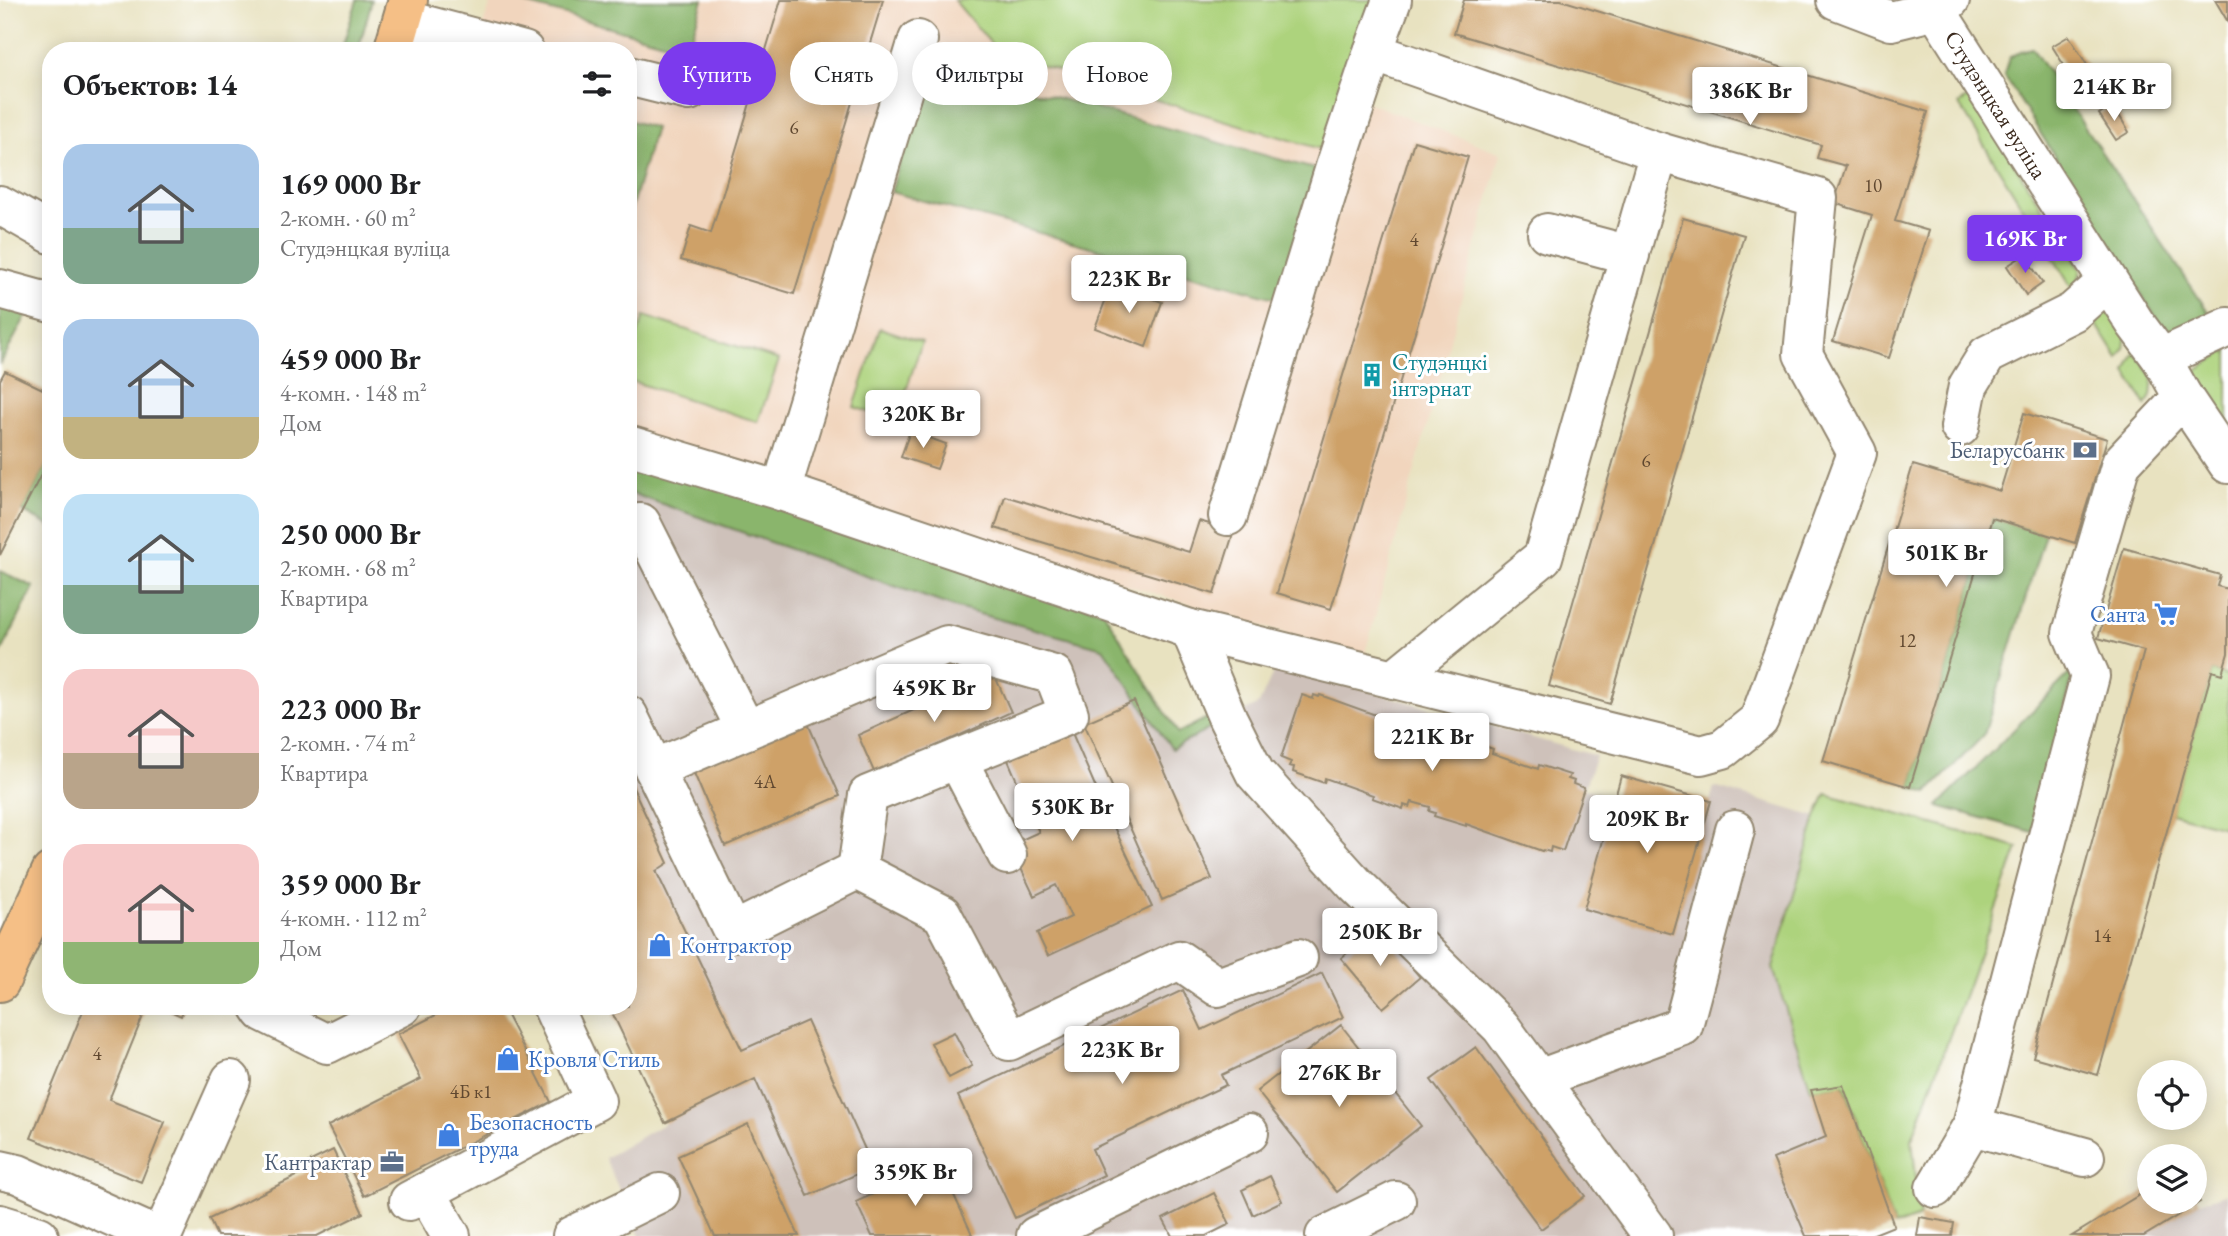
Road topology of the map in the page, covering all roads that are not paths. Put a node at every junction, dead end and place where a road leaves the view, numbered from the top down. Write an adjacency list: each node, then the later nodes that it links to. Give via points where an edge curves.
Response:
1 (1392, 0): 7 (street)
2 (1836, 0): 3 (street, Студэнцкая вуліца, via 1891,21)
3 (1943, 5): 15 (street, Студэнцкая вуліца)
4 (401, 23): 6 (street)
5 (918, 40): 24 (street)
6 (484, 42)
7 (1374, 52): 10 (street); 25 (street)
8 (637, 78): 9 (street)
9 (658, 83)
10 (1659, 152): 14 (street); 28 (street, via 1818,198 1802,354 1857,453 1759,720 1723,749 1701,755)
11 (0, 205): 12 (street)
12 (42, 229)
13 (1547, 233): 14 (street)
14 (1630, 255): 28 (street, via 1543,557)
15 (2108, 281): 19 (street, Студэнцкая вуліца); 21 (street, via 2073,312 1987,355 1968,386)
16 (0, 289): 17 (street)
17 (42, 301)
18 (2228, 327): 19 (street)
19 (2161, 358): 20 (street, Студэнцкая вуліца)
20 (2183, 397): 23 (street, Студэнцкая вуліца); 44 (street, via 2120,463 2072,633 2090,676)
21 (1960, 427)
22 (637, 448): 24 (street)
23 (2228, 464)
24 (781, 491): 27 (street)
25 (1227, 516)
26 (637, 523): 29 (street, via 641,523)
27 (1190, 629): 28 (street); 42 (street, via 1255,773 1355,884 1501,1027)
28 (1394, 679)
29 (746, 730): 31 (street, via 947,645 1054,676 1069,714); 32 (street)
30 (637, 734): 32 (street)
31 (957, 759): 34 (street); 35 (street, via 867,795)
32 (654, 769): 35 (street, via 733,932)
33 (1735, 830): 42 (street, via 1683,1026)
34 (1007, 855)
35 (857, 870): 37 (street, via 942,914 1009,1041 1179,960 1218,987)
36 (42, 891): 38 (main road)
37 (1298, 958)
38 (0, 982)
39 (269, 1015): 40 (street, via 327,1044)
40 (384, 1015)
41 (556, 1015): 55 (street, via 596,1101 418,1197)
42 (1539, 1079): 59 (street)
43 (230, 1080): 54 (street)
44 (1972, 1126): 46 (street); 48 (street)
45 (1248, 1133): 57 (street)
46 (2085, 1157)
47 (0, 1170): 53 (street)
48 (1935, 1188)
49 (660, 1193): 56 (street)
50 (1396, 1201): 58 (street)
51 (0, 1224): 52 (street)
52 (39, 1236)
53 (156, 1236)
54 (162, 1236)
55 (451, 1236)
56 (572, 1236)
57 (1036, 1236)
58 (1325, 1236)
59 (1653, 1236)

